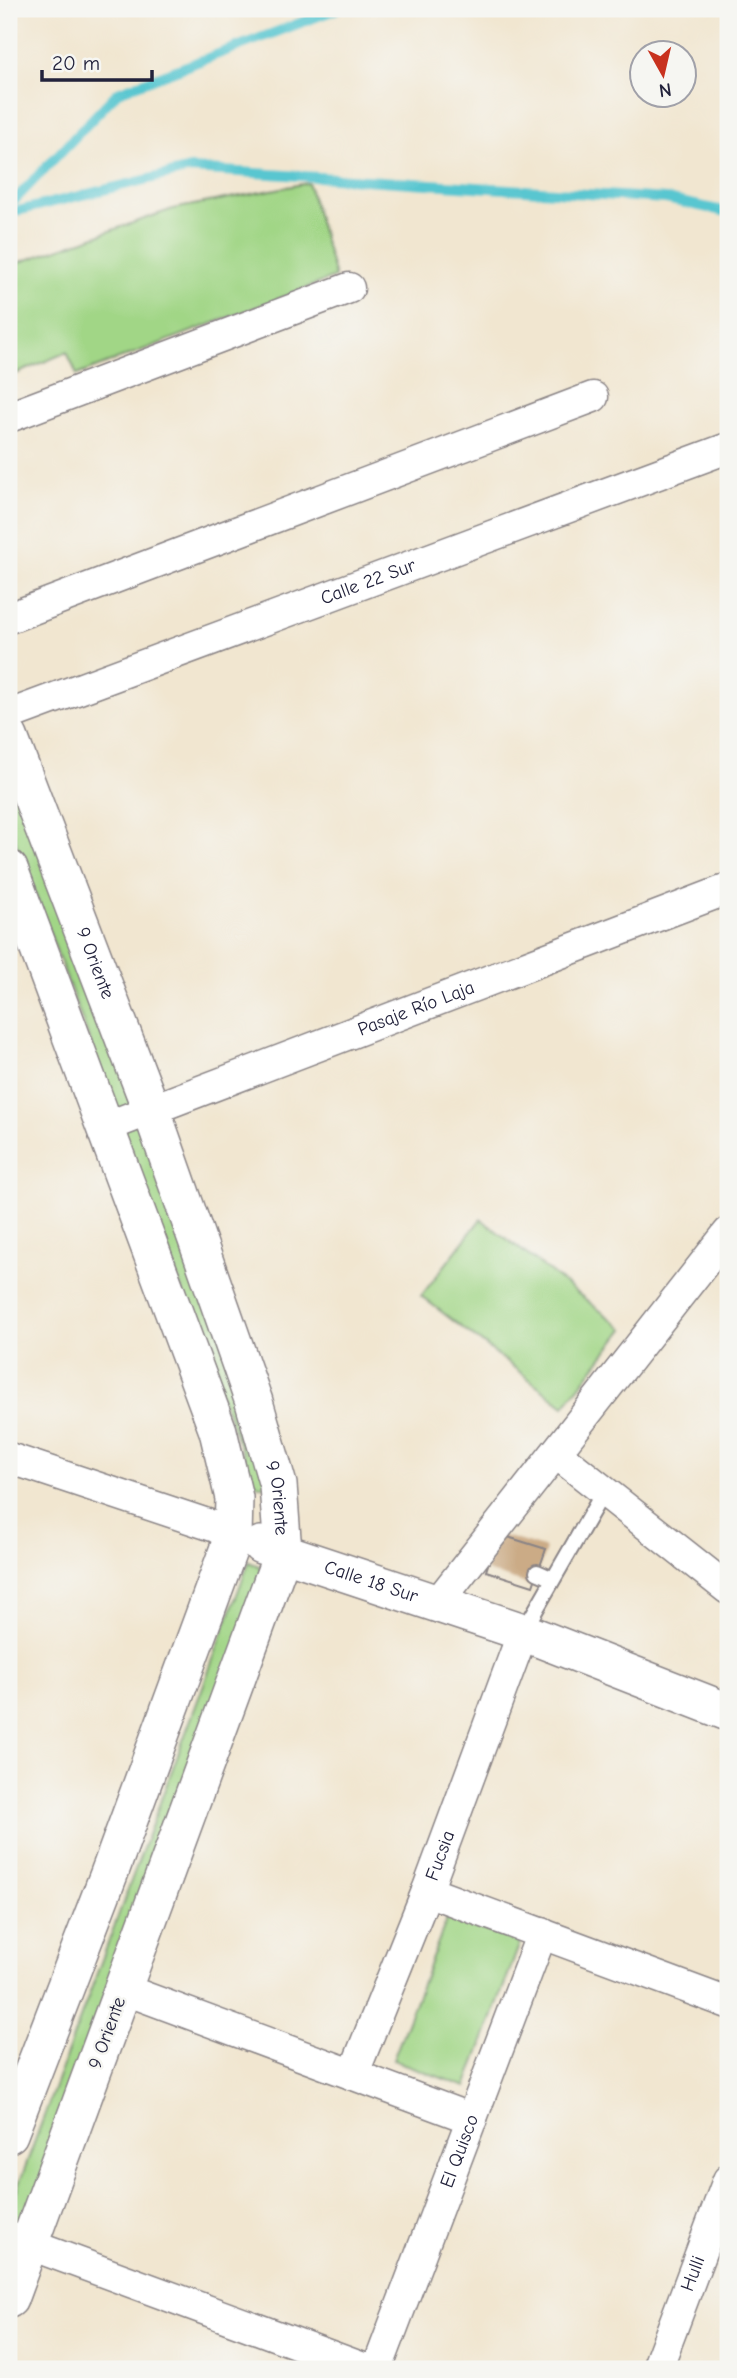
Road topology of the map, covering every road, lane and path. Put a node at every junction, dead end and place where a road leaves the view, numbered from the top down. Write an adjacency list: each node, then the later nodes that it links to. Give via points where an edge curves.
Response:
1 (349, 288): 3 (street)
2 (593, 397): 5 (street)
3 (9, 417)
4 (728, 448): 6 (street, Calle 22 Sur)
5 (9, 618)
6 (9, 716)
7 (9, 737): 10 (street, 9 Oriente)
8 (9, 869): 11 (street)
9 (728, 888): 10 (street, Pasaje Río Laja)
10 (151, 1108): 11 (street, Pasaje Río Laja); 17 (street, 9 Oriente, via 270,1450 278,1485)
11 (106, 1127): 16 (street, via 218,1431 234,1498)
12 (728, 1233): 13 (street)
13 (557, 1454): 15 (street); 21 (street, via 484,1555)
14 (9, 1458): 16 (street, Calle 18 Sur, via 216,1527)
15 (604, 1490): 19 (lane); 20 (street)
16 (233, 1537): 17 (street, Calle 18 Sur); 24 (street)
17 (283, 1552): 21 (street, Calle 18 Sur); 25 (street, 9 Oriente)
18 (537, 1572): 19 (lane)
19 (553, 1579): 22 (lane)
20 (728, 1589)
21 (436, 1605): 22 (street, Calle 18 Sur)
22 (523, 1632): 23 (street, Calle 18 Sur); 26 (street, Fucsia)
23 (728, 1712)
24 (109, 1874): 25 (street); 32 (street)
25 (157, 1891): 28 (street, 9 Oriente)
26 (427, 1891): 27 (street); 30 (street, Fucsia)
27 (542, 1933): 29 (street); 31 (street, El Quisco)
28 (123, 1989): 30 (street); 34 (street, 9 Oriente)
29 (728, 2003)
30 (353, 2075): 31 (street)
31 (472, 2119): 37 (street, El Quisco)
32 (9, 2134)
33 (728, 2180): 38 (street, Hulli)
34 (19, 2240): 35 (street, 9 Oriente); 36 (street)
35 (9, 2299)
36 (366, 2369)
37 (377, 2369)
38 (657, 2369)

